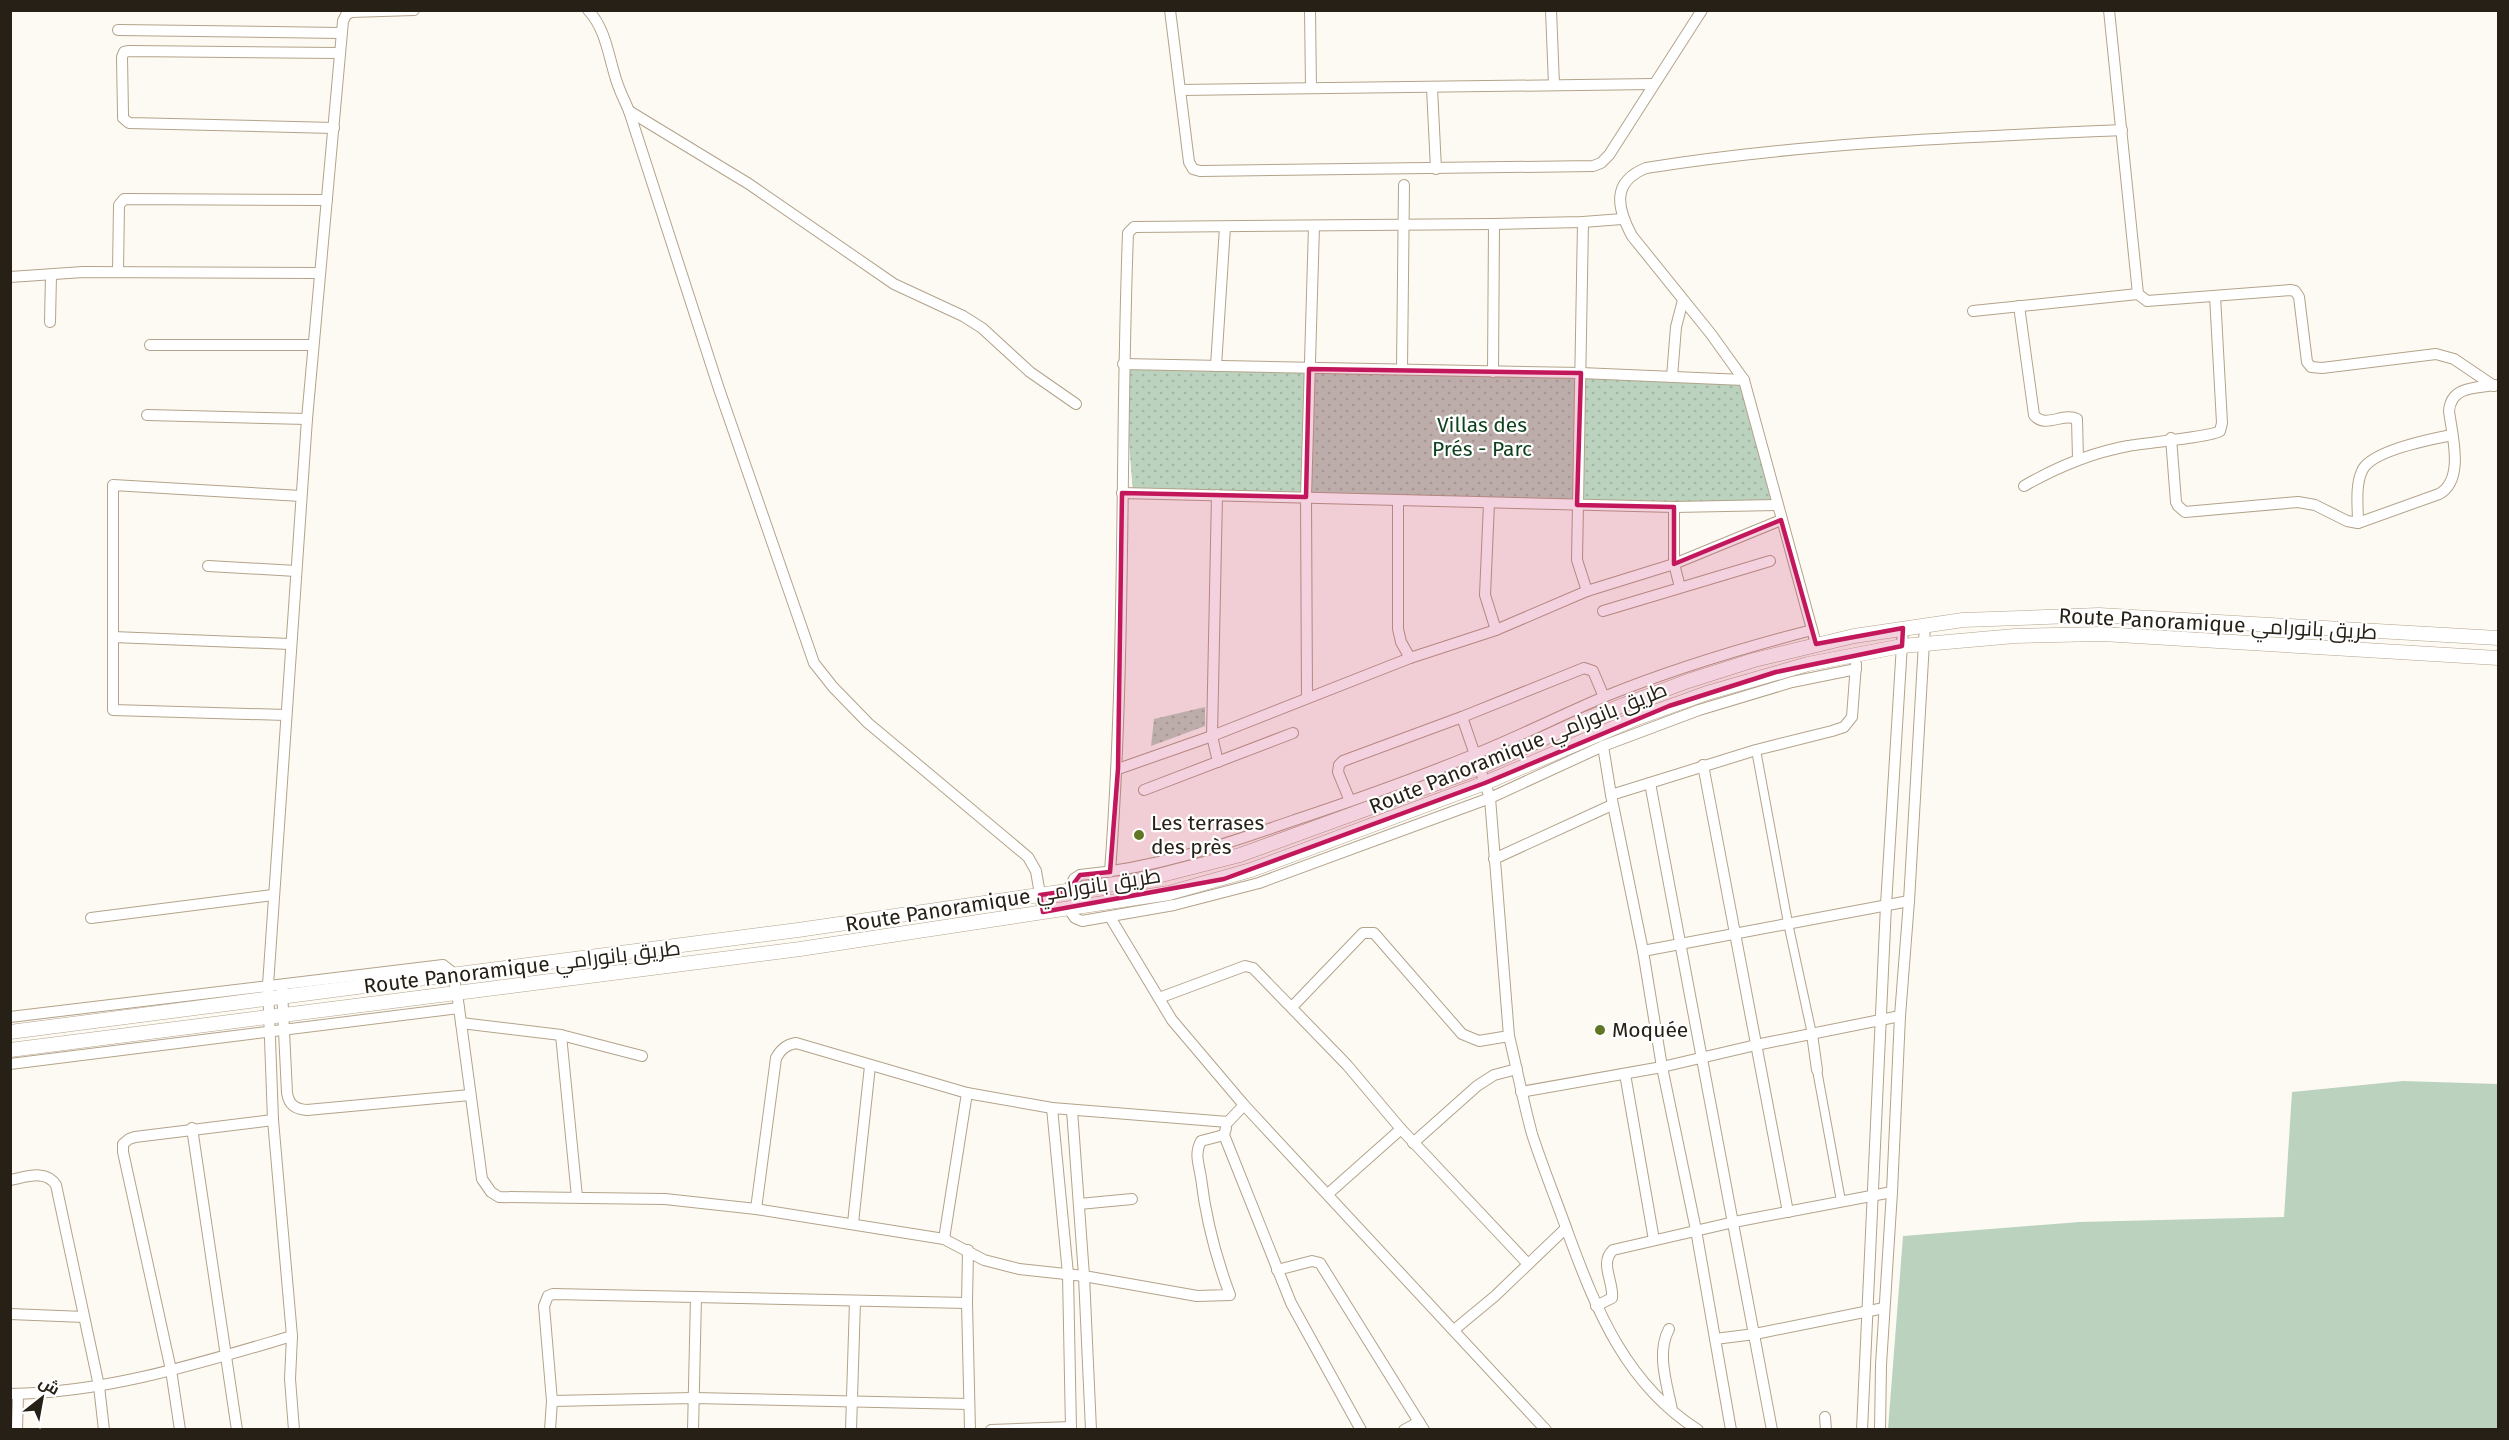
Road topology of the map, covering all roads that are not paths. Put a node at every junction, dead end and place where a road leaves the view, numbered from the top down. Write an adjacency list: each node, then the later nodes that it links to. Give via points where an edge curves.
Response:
1 (414, 10): 9 (street, via 351,12 344,18)
2 (588, 10): 16 (street, via 597,20)
3 (1170, 10): 15 (street)
4 (1310, 10): 13 (street)
5 (1551, 10): 12 (street)
6 (1702, 10): 11 (street)
7 (2109, 10): 18 (street)
8 (118, 30): 9 (street)
9 (341, 33): 10 (street)
10 (339, 53): 17 (street); 17 (street, via 127,51 122,57 125,122)
11 (1653, 84): 12 (street); 19 (street, via 1609,155 1597,165)
12 (1554, 85): 14 (street)
13 (1311, 88): 14 (street); 15 (street)
14 (1432, 88): 19 (street)
15 (1180, 90): 19 (street, via 1189,162 1196,170)
16 (629, 111): 49 (street, via 749,184 894,284 982,328 1030,372); 112 (street, via 719,389 814,663 868,723 1028,857 1036,871)
17 (334, 128): 21 (street)
18 (2122, 130): 22 (street, via 1900,140 1646,168 1628,178 1623,186); 32 (street)
19 (1436, 169)
20 (1404, 185): 25 (street)
21 (327, 200): 28 (street, via 124,199 120,205); 29 (street)
22 (1622, 219): 23 (street); 34 (street)
23 (1583, 222): 24 (street); 45 (street)
24 (1494, 224): 25 (street); 44 (street)
25 (1404, 225): 26 (street); 43 (street)
26 (1314, 226): 27 (street); 42 (street)
27 (1225, 227): 40 (street, via 1134,227 1128,233); 41 (street)
28 (118, 272): 29 (street); 30 (street)
29 (320, 273): 39 (street)
30 (51, 275): 31 (street); 37 (street)
31 (10, 277)
32 (2138, 294): 33 (street, via 2147,301); 35 (street)
33 (2215, 296): 48 (street, via 2295,291 2307,362 2316,369 2436,354 2454,359); 53 (street, via 2222,427 2212,434)
34 (1683, 300): 46 (street, via 1676,327); 47 (street, via 1712,333)
35 (2019, 306): 36 (street); 54 (street, via 2034,415 2043,421 2077,419)
36 (1973, 311)
37 (50, 322)
38 (150, 345): 39 (street)
39 (313, 345): 51 (street)
40 (1123, 364): 41 (street); 56 (street)
41 (1216, 366): 42 (street)
42 (1310, 369): 43 (street); 59 (street)
43 (1402, 369): 44 (street)
44 (1493, 372): 45 (street)
45 (1581, 373): 46 (street); 62 (street)
46 (1672, 377): 47 (street)
47 (1744, 380): 64 (street)
48 (2496, 385): 52 (street, via 2456,394 2449,406)
49 (1076, 404)
50 (147, 415): 51 (street)
51 (307, 419): 58 (street)
52 (2452, 435): 67 (street, via 2455,473 2449,487); 67 (street, via 2408,444 2365,465 2359,482)
53 (2171, 438): 54 (street); 67 (street, via 2176,502 2185,512 2298,502)
54 (2078, 459): 55 (street)
55 (2024, 486)
56 (1122, 494): 57 (street); 101 (street)
57 (1217, 495): 59 (street); 95 (street)
58 (301, 496): 72 (street); 80 (street, via 114,485)
59 (1305, 497): 60 (street); 91 (street)
60 (1398, 501): 61 (street); 87 (street, via 1398,629)
61 (1489, 503): 62 (street); 78 (street, via 1485,595)
62 (1577, 505): 65 (street); 74 (street, via 1577,560)
63 (1760, 505): 64 (street); 65 (street); 68 (street)
64 (1778, 505): 66 (street)
65 (1674, 507): 70 (street)
66 (1781, 520): 68 (street); 79 (street)
67 (2358, 523)
68 (1766, 526): 70 (street)
69 (1770, 561): 73 (street)
70 (1674, 564): 73 (street); 74 (street)
71 (208, 566): 72 (street)
72 (296, 571): 83 (street)
73 (1680, 587): 75 (street)
74 (1587, 591): 78 (street)
75 (1603, 611)
76 (1925, 625): 77 (street, Route Panoramique طريق بانورامي); 81 (street, Route Panoramique طريق بانورامي, via 2020,617 2133,616); 82 (street)
77 (1903, 628): 84 (street, Route Panoramique طريق بانورامي); 85 (street)
78 (1496, 630): 87 (street)
79 (1812, 630): 84 (street); 90 (street, via 1722,655)
80 (113, 638): 83 (street); 92 (street, via 113,710)
81 (2499, 638)
82 (1925, 643): 85 (street, Route Panoramique طريق بانورامي); 88 (street, Route Panoramique طريق بانورامي, via 2102,634); 113 (street)
83 (290, 644): 92 (street)
84 (1816, 644): 98 (street, Route Panoramique طريق بانورامي, via 1647,695)
85 (1902, 646): 86 (street, Route Panoramique طريق بانورامي); 114 (street)
86 (1857, 654): 89 (street); 102 (street, Route Panoramique طريق بانورامي, via 1776,672 1670,705)
87 (1410, 658): 91 (street)
88 (2499, 658)
89 (1856, 669): 96 (street, via 1740,696); 97 (street, via 1850,722 1832,731)
90 (1604, 697): 93 (street, via 1593,671 1584,668); 98 (street)
91 (1307, 698): 95 (street)
92 (286, 715): 111 (street)
93 (1462, 717): 98 (street); 107 (street, via 1341,763 1338,772)
94 (1293, 734): 99 (street)
95 (1212, 736): 99 (street); 101 (street)
96 (1603, 746): 105 (street); 106 (street)
97 (1756, 750): 100 (street); 119 (street)
98 (1477, 761): 102 (street); 107 (street); 110 (street, Route Panoramique طريق بانورامي, via 1208,865)
99 (1218, 762): 104 (street)
100 (1703, 765): 103 (street); 120 (street)
101 (1118, 769): 109 (street)
102 (1485, 783): 105 (street); 115 (street, Route Panoramique طريق بانورامي, via 1224,879 1169,893)
103 (1650, 783): 106 (street); 121 (street)
104 (1144, 790)
105 (1490, 798): 108 (street); 117 (street, via 1259,883 1193,901)
106 (1611, 800): 108 (street); 122 (street)
107 (1350, 801): 109 (street, via 1192,855)
108 (1494, 859): 139 (street)
109 (1110, 872): 110 (street, via 1077,876)
110 (1068, 891): 112 (street, Route Panoramique طريق بانورامي)
111 (273, 895): 118 (street); 124 (street)
112 (1040, 895): 116 (street); 123 (street, Route Panoramique طريق بانورامي)
113 (1909, 901): 114 (street); 129 (street)
114 (1886, 904): 119 (street); 132 (street)
115 (1068, 908): 116 (street, Route Panoramique طريق بانورامي); 117 (street, via 1080,921)
116 (1043, 912): 126 (street, Route Panoramique طريق بانورامي)
117 (1110, 916): 125 (street)
118 (91, 918)
119 (1788, 923): 120 (street); 137 (street)
120 (1735, 933): 121 (street); 140 (street)
121 (1680, 944): 122 (street); 143 (street)
122 (1643, 951): 146 (street)
123 (454, 976): 124 (street, Route Panoramique طريق بانورامي); 124 (street, via 446,967 436,964 282,983); 126 (street)
124 (273, 994): 128 (street); 130 (street); 131 (street); 135 (street, Route Panoramique طريق بانورامي)
125 (1159, 998): 127 (street, via 1249,966); 153 (street, via 1172,1020)
126 (458, 1001): 128 (street, Route Panoramique طريق بانورامي); 133 (street); 134 (street)
127 (1292, 1006): 139 (street, via 1368,932 1374,933 1462,1034 1479,1041); 159 (street)
128 (283, 1015): 131 (street, Route Panoramique طريق بانورامي); 134 (street)
129 (1900, 1016): 132 (street); 163 (street)
130 (10, 1017)
131 (268, 1017): 136 (street); 141 (street, Route Panoramique طريق بانورامي)
132 (1880, 1020): 137 (street); 165 (street)
133 (461, 1023): 138 (street); 152 (street)
134 (284, 1030): 136 (street); 152 (street, via 288,1101 299,1110)
135 (10, 1032)
136 (268, 1032): 144 (street); 156 (street)
137 (1812, 1034): 140 (street); 148 (street)
138 (561, 1035): 142 (street); 166 (street)
139 (1509, 1036): 147 (street)
140 (1756, 1045): 143 (street); 171 (street)
141 (10, 1050)
142 (642, 1056)
143 (1703, 1057): 146 (street); 172 (street)
144 (10, 1064)
145 (870, 1065): 151 (street); 170 (street, via 796,1043 781,1050 774,1066); 173 (street)
146 (1662, 1067): 149 (street); 175 (street)
147 (1517, 1069): 150 (street); 161 (street, via 1494,1075 1477,1086)
148 (1817, 1070): 168 (street)
149 (1625, 1074): 150 (street); 177 (street)
150 (1521, 1092): 174 (street)
151 (967, 1093): 154 (street); 176 (street)
152 (470, 1095): 166 (street, via 482,1179 491,1192 506,1199)
153 (1244, 1105): 157 (street); 164 (street)
154 (1052, 1108): 155 (street); 181 (street)
155 (1072, 1110): 157 (street); 169 (street)
156 (273, 1120): 158 (street); 194 (street)
157 (1228, 1122): 160 (street)
158 (192, 1128): 196 (street); 197 (street, via 135,1137 125,1142 122,1149)
159 (1401, 1129): 161 (street); 164 (street)
160 (1224, 1135): 180 (street); 182 (street, via 1201,1142 1197,1161 1218,1261 1230,1295 1197,1296)
161 (1413, 1143): 179 (street)
162 (10, 1180): 190 (street, via 44,1175 56,1185)
163 (1892, 1192): 165 (street); 187 (street)
164 (1329, 1193): 192 (street)
165 (1874, 1196): 168 (street); 188 (street)
166 (577, 1197): 170 (street, via 665,1199)
167 (1132, 1199): 169 (street)
168 (1840, 1201): 171 (street)
169 (1079, 1204): 182 (street)
170 (756, 1209): 173 (street)
171 (1788, 1212): 172 (street)
172 (1734, 1222): 175 (street); 193 (street)
173 (853, 1223): 176 (street)
174 (1566, 1228): 179 (street); 186 (street)
175 (1696, 1230): 177 (street); 195 (street)
176 (944, 1239): 178 (street)
177 (1654, 1240): 186 (street, via 1609,1254 1613,1295 1610,1301)
178 (968, 1251): 181 (street, via 998,1265); 185 (street)
179 (1528, 1264): 192 (street)
180 (1278, 1270): 206 (street, via 1312,1261 1320,1263); 220 (street, via 1291,1303)
181 (1068, 1274): 182 (street); 207 (street)
182 (1084, 1276): 219 (street)
183 (696, 1297): 184 (street); 200 (street); 201 (street, via 560,1293 548,1296 544,1306)
184 (855, 1301): 185 (street); 202 (street)
185 (967, 1303): 203 (street)
186 (1596, 1306): 204 (street, via 1623,1356)
187 (1884, 1308): 188 (street); 228 (street)
188 (1866, 1312): 193 (street); 227 (street)
189 (10, 1314): 190 (street)
190 (84, 1317): 198 (street)
191 (1669, 1329): 204 (street, via 1662,1349)
192 (1454, 1330): 222 (street)
193 (1755, 1334): 195 (street); 225 (street)
194 (292, 1336): 196 (street); 213 (street)
195 (1715, 1339): 224 (street)
196 (226, 1356): 197 (street); 212 (street)
197 (171, 1370): 198 (street); 211 (street)
198 (99, 1386): 199 (street); 210 (street)
199 (14, 1394): 209 (street)
200 (694, 1398): 201 (street); 202 (street); 215 (street)
201 (552, 1401): 214 (street)
202 (852, 1402): 203 (street); 216 (street)
203 (969, 1404): 217 (street)
204 (1672, 1410): 223 (street)
205 (1825, 1418): 226 (street)
206 (1421, 1426): 221 (street)
207 (1071, 1428): 208 (street)
208 (1024, 1429): 218 (street)
209 (17, 1430)
210 (104, 1430)
211 (180, 1430)
212 (237, 1430)
213 (294, 1430)
214 (550, 1430)
215 (693, 1430)
216 (851, 1430)
217 (970, 1430)
218 (991, 1430)
219 (1091, 1430)
220 (1361, 1430)
221 (1404, 1430)
222 (1546, 1430)
223 (1698, 1430)
224 (1731, 1430)
225 (1772, 1430)
226 (1826, 1430)
227 (1862, 1430)
228 (1880, 1430)

